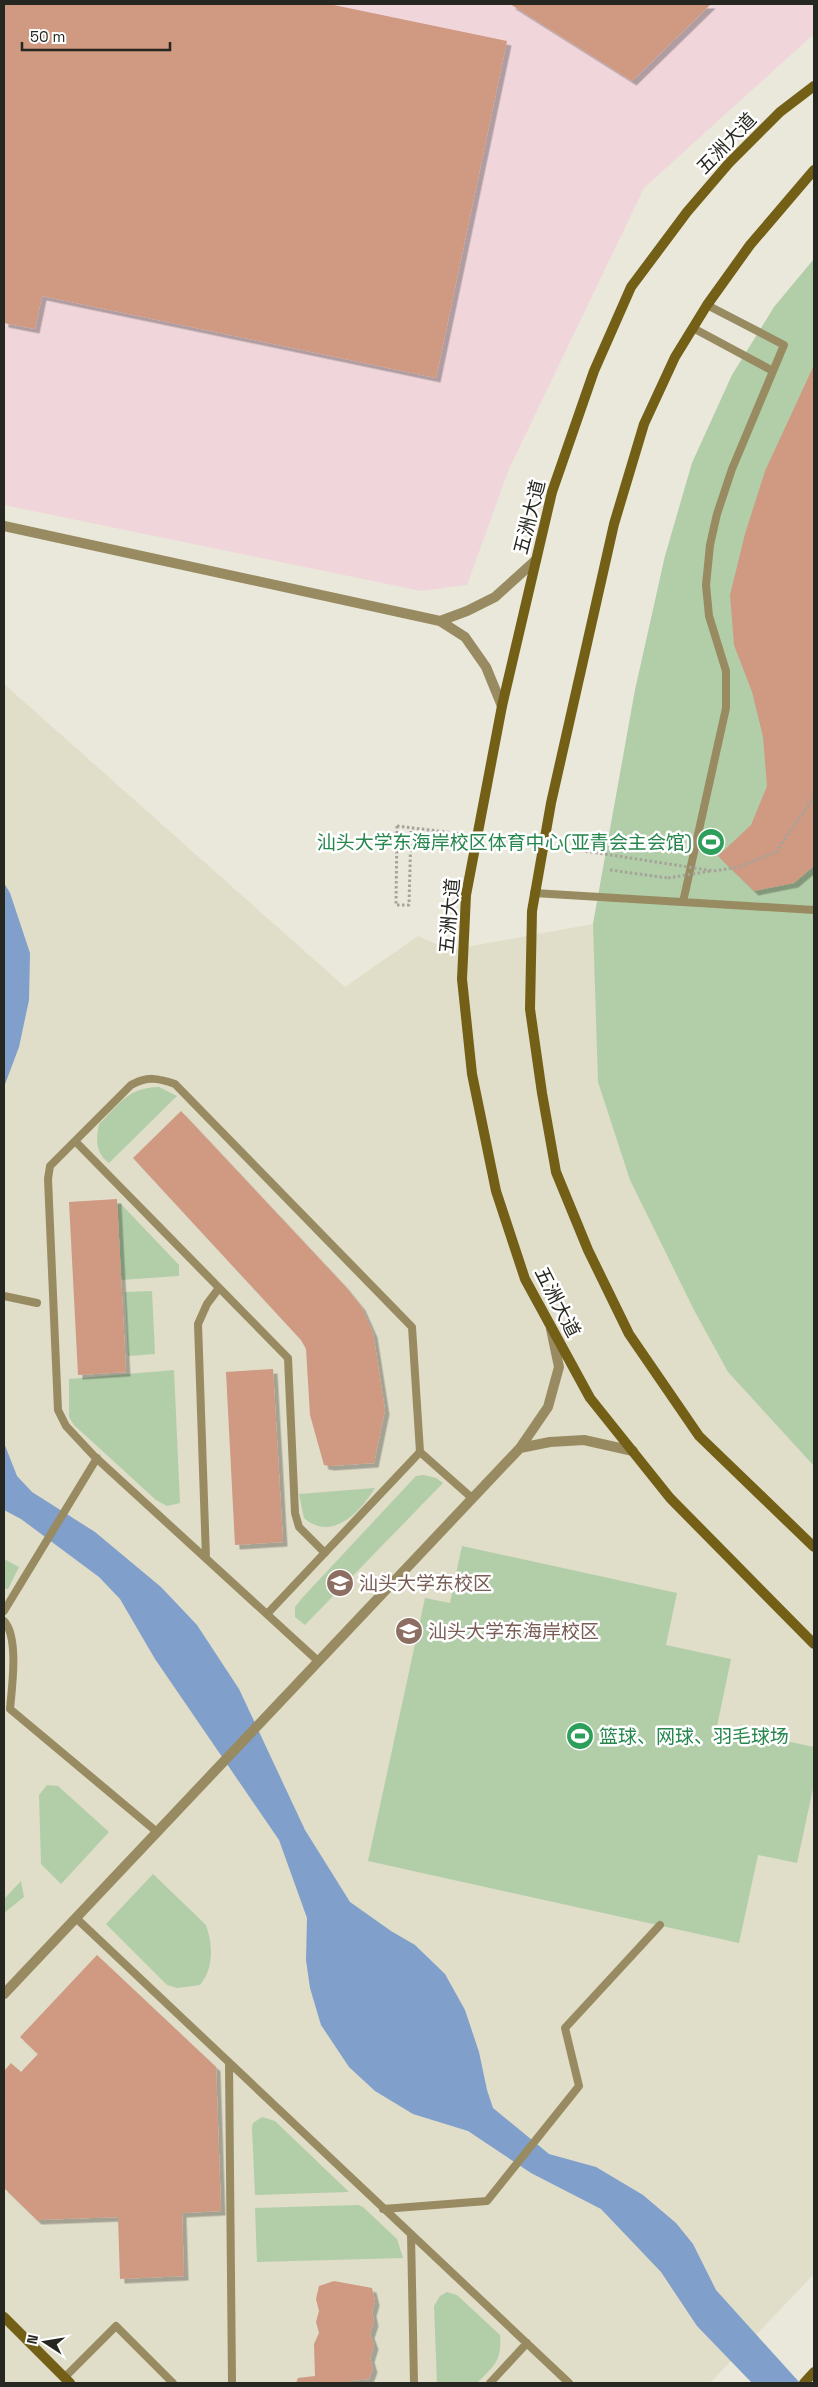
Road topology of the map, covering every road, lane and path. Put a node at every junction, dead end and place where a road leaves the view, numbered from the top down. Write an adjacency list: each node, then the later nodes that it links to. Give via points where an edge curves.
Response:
1 (814, 86): 7 (main road, 五洲大道, via 780,112 729,163 687,212 631,288 594,371 552,492)
2 (814, 170): 3 (main road, via 750,245)
3 (707, 305): 4 (main road); 5 (lane, via 784,345)
4 (693, 328): 5 (lane); 14 (main road, via 675,357 644,424 614,524)
5 (773, 371): 15 (lane, via 732,469 710,545 706,585 709,616 726,671 726,708)
6 (4, 526): 8 (street)
7 (536, 560): 8 (street, via 495,596); 9 (main road, 五洲大道)
8 (440, 621): 9 (street, via 465,637 486,667)
9 (502, 706): 21 (main road, 五洲大道, via 466,895 462,980 472,1074 496,1191 525,1279)
10 (814, 797): 13 (path, via 776,852 739,867)
11 (412, 830): 13 (path, bridge, via 410,905 396,905 397,826)
12 (610, 870): 13 (path, bridge, via 668,878)
13 (714, 871)
14 (534, 893): 15 (lane); 27 (main road, via 530,1009 542,1093 556,1172 588,1250 629,1334 699,1436)
15 (682, 902): 16 (lane)
16 (814, 910)
17 (75, 1141): 18 (lane); 24 (lane, via 131,1084 143,1078 158,1078 175,1084 412,1327); 25 (lane, via 50,1166 48,1179 58,1410 66,1426)
18 (220, 1288): 28 (lane, via 288,1358 295,1512 299,1527); 29 (lane, via 207,1304 198,1324)
19 (4, 1296): 20 (lane)
20 (37, 1303)
21 (549, 1324): 22 (street, via 559,1367 548,1407); 23 (main road, 五洲大道, via 590,1398)
22 (520, 1448): 23 (street, via 584,1440); 26 (street)
23 (633, 1451): 33 (main road, 五洲大道, via 670,1498)
24 (420, 1452): 26 (lane); 28 (lane)
25 (97, 1458): 29 (lane); 30 (lane)
26 (472, 1498): 34 (street)
27 (814, 1547)
28 (325, 1552): 31 (lane)
29 (206, 1558): 31 (lane)
30 (4, 1611)
31 (267, 1614): 34 (lane)
32 (4, 1621): 35 (lane, via 12,1637)
33 (814, 1644)
34 (318, 1661): 36 (street)
35 (7, 1710): 36 (lane)
36 (157, 1832): 37 (street)
37 (76, 1918): 39 (street); 40 (lane)
38 (660, 1925): 41 (lane, via 565,2028 578,2086 487,2201)
39 (4, 1994)
40 (229, 2062): 41 (lane); 48 (lane)
41 (383, 2208): 42 (lane)
42 (411, 2234): 44 (lane); 49 (lane)
43 (4, 2317): 46 (main road)
44 (526, 2343): 50 (lane); 51 (lane)
45 (814, 2372): 52 (main road)
46 (67, 2381): 47 (lane, via 116,2326)
47 (173, 2383)
48 (232, 2383)
49 (414, 2383)
50 (490, 2383)
51 (569, 2383)
52 (804, 2383)

